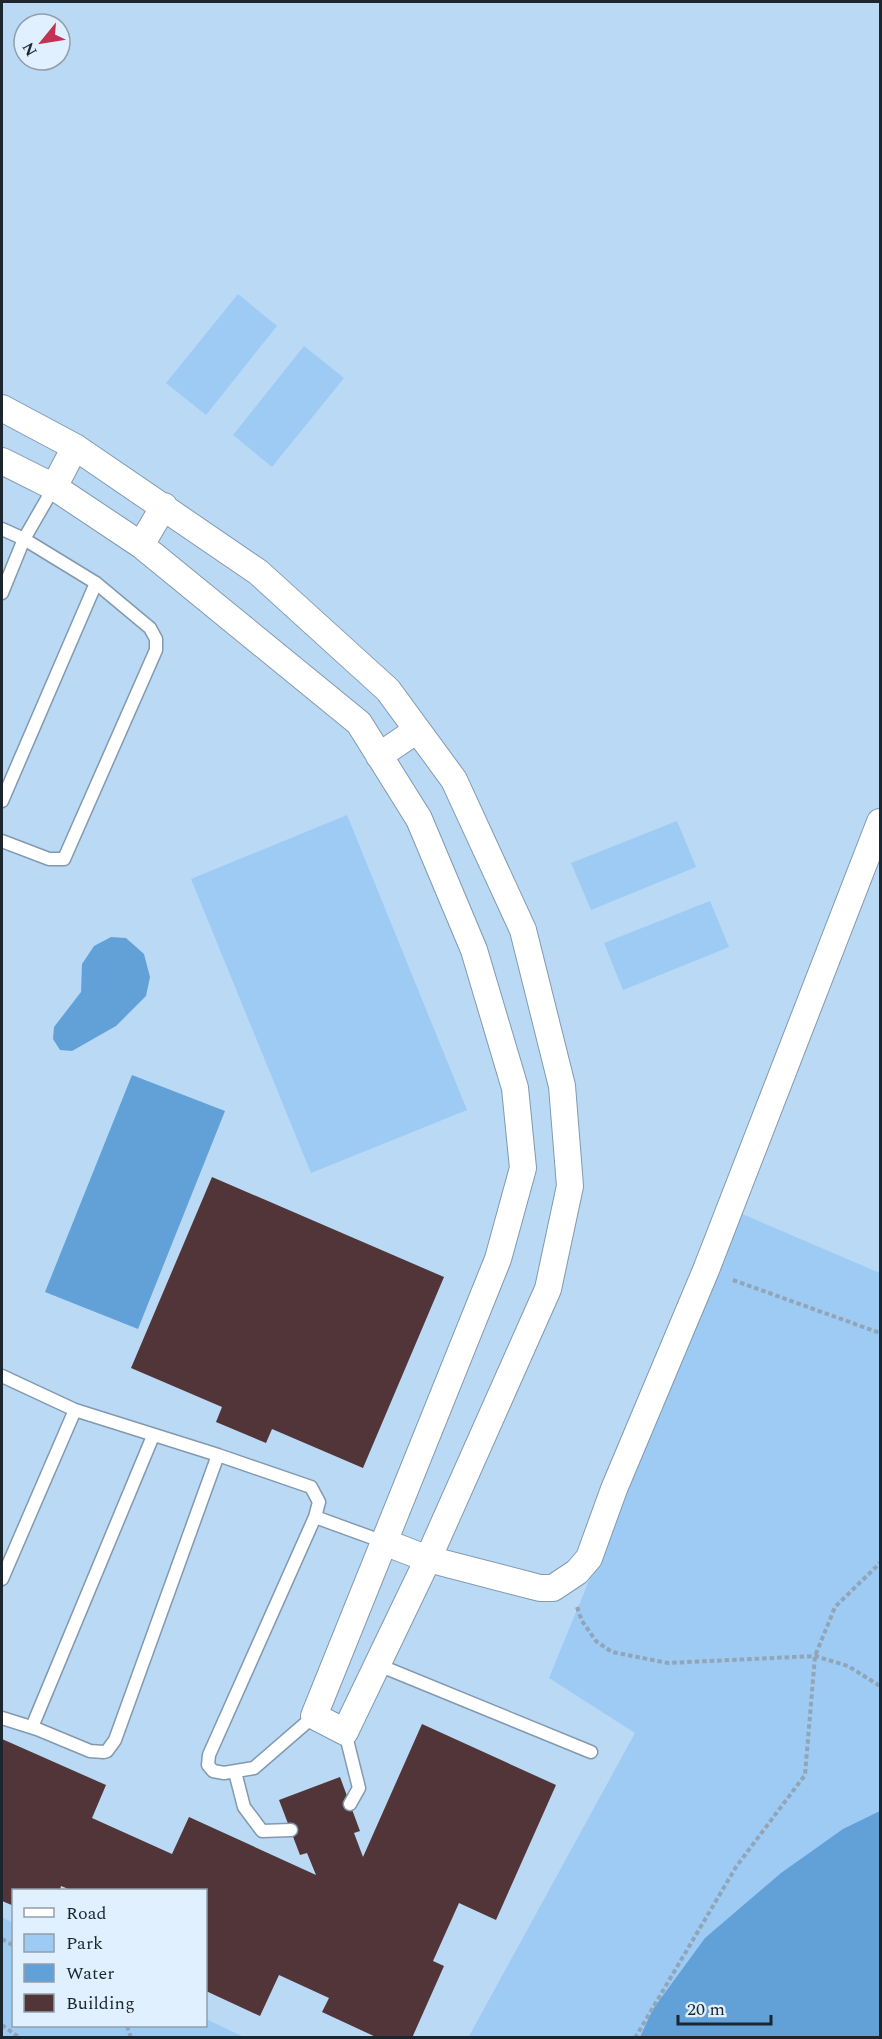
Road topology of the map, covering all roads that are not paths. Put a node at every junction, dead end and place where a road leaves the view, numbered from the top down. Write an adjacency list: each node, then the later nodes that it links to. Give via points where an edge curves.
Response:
1 (2, 408): 2 (street)
2 (75, 447): 4 (street); 5 (street)
3 (2, 460): 4 (street)
4 (54, 487): 7 (lane); 8 (street)
5 (164, 506): 8 (street); 11 (street, via 258,572 388,690)
6 (2, 529): 7 (lane)
7 (24, 539): 9 (lane); 10 (lane)
8 (141, 545): 12 (street, via 359,723)
9 (96, 583): 13 (lane); 15 (lane, via 150,628 156,650 64,859 49,859)
10 (2, 593)
11 (417, 730): 12 (street); 22 (street, via 454,780 523,930 562,1086 570,1186 548,1289)
12 (379, 756): 21 (street, via 419,819 474,950 516,1088 523,1168 498,1259)
13 (2, 801)
14 (880, 822): 22 (street, via 589,1558 577,1572 553,1588 540,1588)
15 (2, 841)
16 (2, 1376): 17 (lane)
17 (75, 1410): 18 (lane); 23 (lane)
18 (153, 1436): 19 (lane); 27 (lane)
19 (218, 1455): 20 (lane, via 311,1487 319,1502); 27 (lane, via 109,1749 90,1751)
20 (315, 1517): 21 (lane); 30 (lane, via 209,1755 208,1766 213,1771)
21 (384, 1542): 22 (street); 25 (street)
22 (428, 1558): 24 (street)
23 (2, 1579)
24 (376, 1664): 28 (street); 29 (lane)
25 (314, 1716): 28 (street); 30 (lane, via 254,1768)
26 (2, 1718): 27 (lane)
27 (32, 1727)
28 (345, 1732): 31 (lane, via 358,1788)
29 (591, 1752)
30 (235, 1772): 32 (lane, via 244,1807 262,1831)
31 (350, 1804)
32 (291, 1830)

